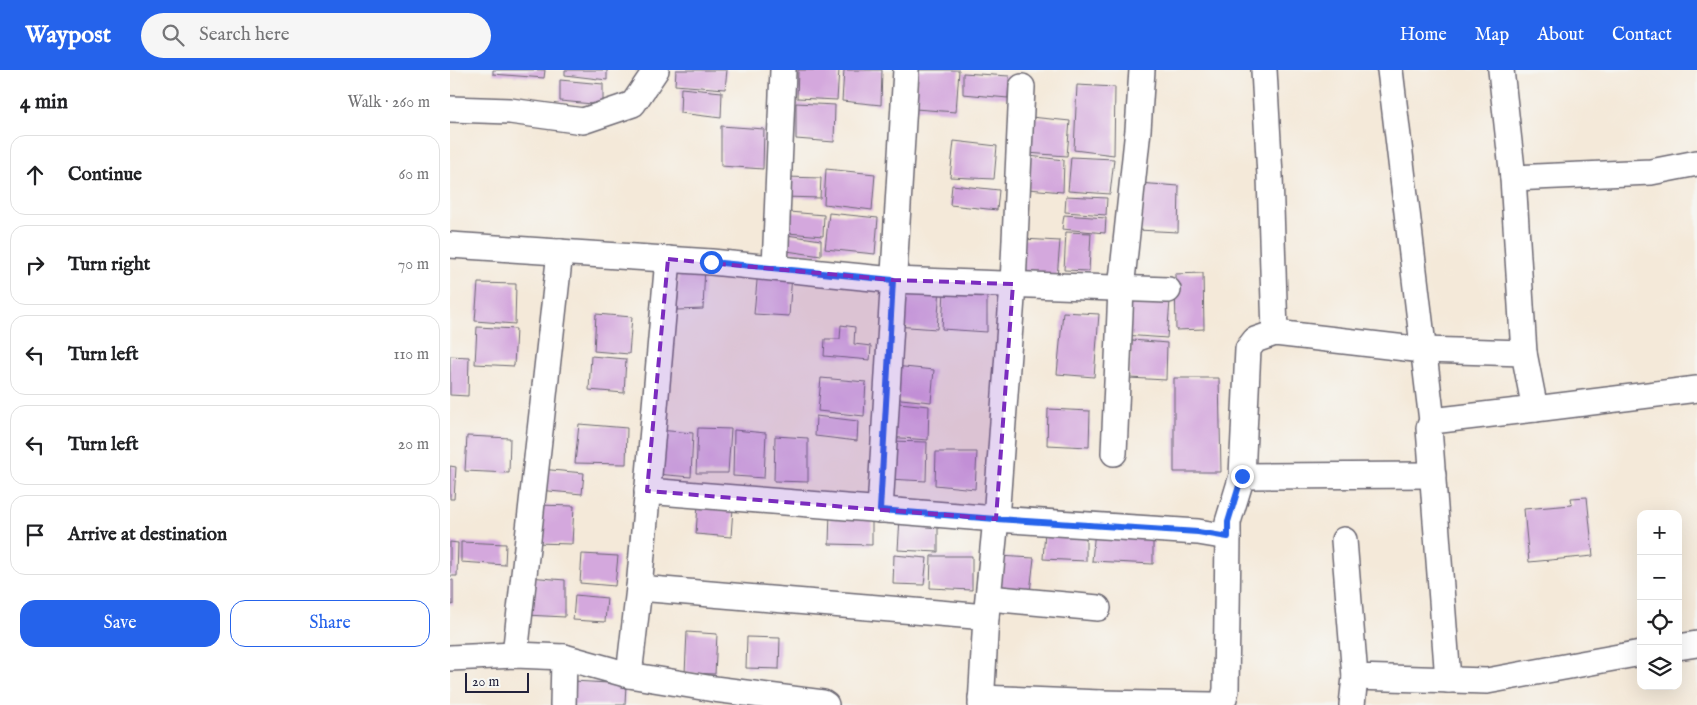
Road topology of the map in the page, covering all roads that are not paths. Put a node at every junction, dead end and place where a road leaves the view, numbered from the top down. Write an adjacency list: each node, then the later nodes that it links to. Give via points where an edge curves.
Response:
1 (656, 70): 9 (street, via 633,104 583,120 510,111)
2 (783, 70): 15 (street)
3 (906, 70): 16 (street)
4 (1142, 70): 18 (street)
5 (1264, 70): 20 (street)
6 (1390, 70): 21 (street)
7 (1501, 70): 11 (street)
8 (1022, 87): 17 (street)
9 (450, 109)
10 (1697, 162): 11 (street, via 1651,172)
11 (1513, 178): 22 (street)
12 (450, 245): 13 (street)
13 (560, 252): 14 (street); 40 (street)
14 (668, 259): 15 (street); 29 (street)
15 (775, 268): 16 (street)
16 (893, 280): 17 (street); 30 (street)
17 (1012, 284): 18 (street); 31 (street)
18 (1121, 289): 19 (street); 26 (street)
19 (1168, 290)
20 (1275, 333): 21 (street); 28 (street, via 1255,340 1248,349)
21 (1423, 350): 22 (street); 25 (street)
22 (1524, 353): 24 (street)
23 (1697, 389): 24 (street)
24 (1535, 409): 25 (street)
25 (1432, 421): 27 (street, via 1429,428)
26 (1114, 453)
27 (1433, 475): 28 (street); 45 (street)
28 (1242, 476): 32 (street, via 1228,522)
29 (647, 491): 30 (street); 34 (street)
30 (880, 510): 31 (street)
31 (996, 519): 32 (street, via 1198,532); 35 (street)
32 (1228, 537): 51 (street, via 1226,690)
33 (1344, 540): 44 (street)
34 (639, 588): 35 (street); 43 (street)
35 (987, 607): 36 (street); 46 (street)
36 (1098, 608)
37 (1697, 644): 38 (street)
38 (1682, 646)
39 (1637, 654): 45 (street, via 1487,682)
40 (515, 655): 41 (street); 42 (street)
41 (564, 657): 43 (street); 48 (street)
42 (450, 658)
43 (628, 675): 49 (street)
44 (1355, 677): 45 (street); 52 (street)
45 (1448, 680)
46 (981, 702): 47 (street)
47 (1100, 704): 50 (street)
48 (563, 705)
49 (826, 705)
50 (1211, 705)
51 (1219, 705)
52 (1352, 705)

